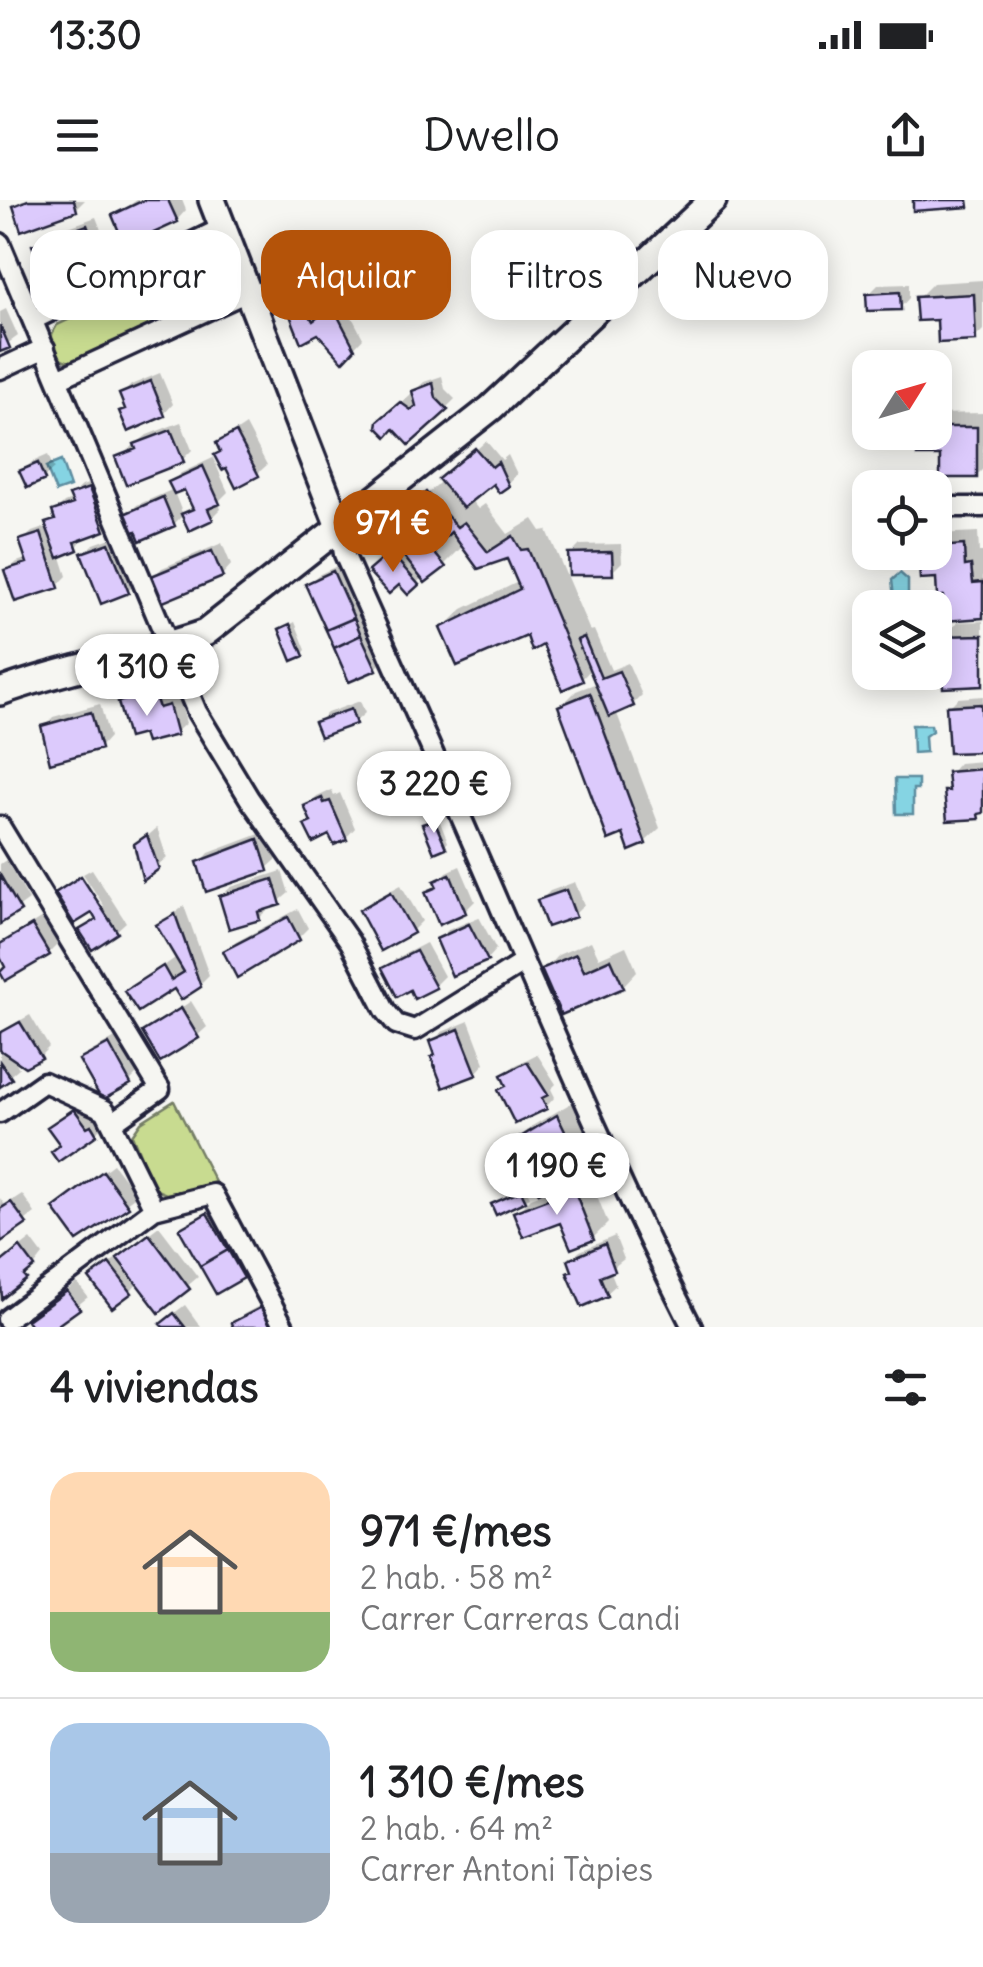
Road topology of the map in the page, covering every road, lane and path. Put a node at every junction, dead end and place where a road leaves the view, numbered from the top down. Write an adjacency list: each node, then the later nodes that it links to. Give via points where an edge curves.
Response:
1 (212, 200): 3 (street)
2 (713, 200): 14 (street, via 491,408)
3 (222, 228): 4 (street); 6 (street)
4 (218, 230)
5 (0, 243): 7 (street)
6 (247, 292): 11 (street); 14 (street)
7 (30, 313)
8 (33, 320): 9 (street)
9 (45, 348): 10 (street); 11 (street)
10 (0, 369)
11 (58, 378): 15 (street)
12 (952, 507): 13 (street)
13 (983, 507)
14 (340, 529): 15 (street, via 205,633); 18 (street, via 344,554)
15 (168, 646): 16 (street); 18 (street, via 240,784 350,942 396,1024 415,1030)
16 (0, 692)
17 (0, 826): 20 (street, via 160,1090)
18 (524, 962): 24 (street, via 611,1164)
19 (0, 1113): 20 (street, via 44,1082 105,1110)
20 (112, 1123): 21 (street)
21 (154, 1209): 22 (street); 23 (street, via 213,1194)
22 (8, 1320)
23 (284, 1327)
24 (692, 1327)

